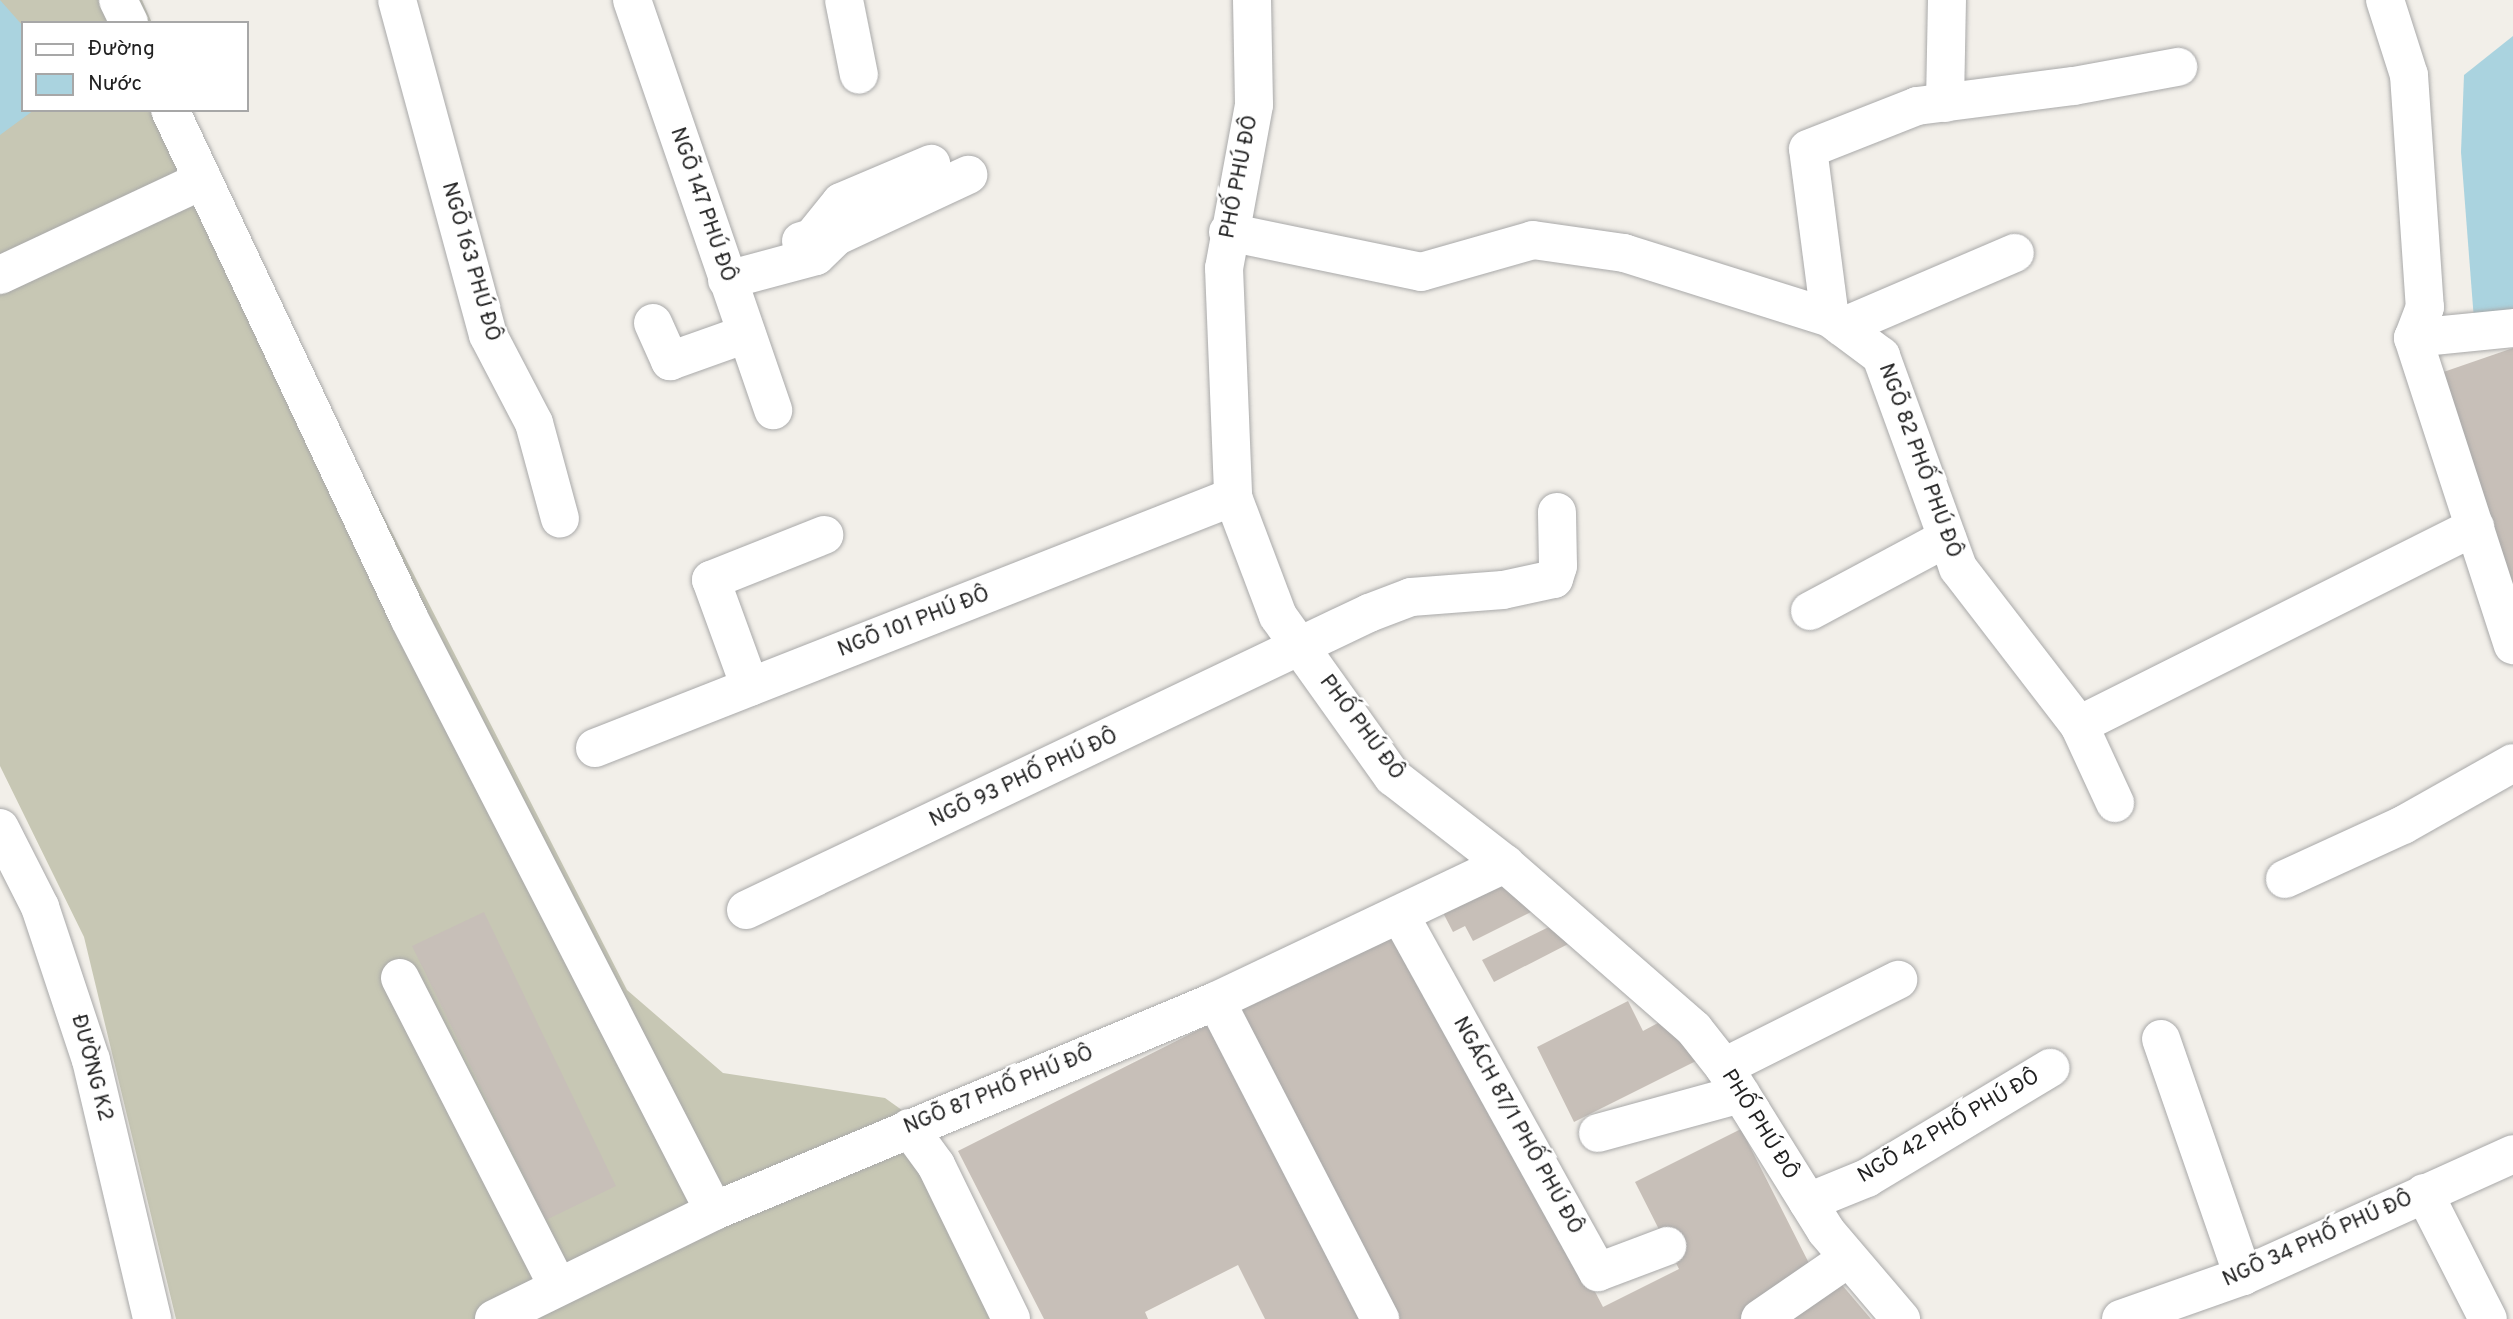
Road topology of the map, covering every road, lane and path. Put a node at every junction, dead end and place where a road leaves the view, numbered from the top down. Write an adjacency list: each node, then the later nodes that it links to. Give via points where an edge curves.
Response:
1 (118, 0): 8 (street)
2 (397, 0): 28 (street, NGÕ 163 PHÚ ĐÔ, via 488,335 534,423)
3 (632, 0): 18 (street, NGÕ 147 PHÚ ĐÔ)
4 (844, 0): 10 (street)
5 (1252, 0): 16 (street, PHỐ PHÚ ĐÔ, via 1254,105)
6 (1947, 0): 11 (street)
7 (2391, 1): 24 (street, via 2409,75 2426,306)
8 (128, 21)
9 (2178, 67): 11 (street)
10 (859, 75)
11 (1945, 103): 21 (street, via 1917,106 1808,149)
12 (171, 112): 15 (street)
13 (931, 164): 18 (street, via 841,202 812,238)
14 (968, 175): 18 (street, via 836,236 816,256)
15 (203, 180): 19 (street); 56 (street, via 409,618)
16 (1228, 232): 21 (street, NGÕ 82 PHỐ PHÚ ĐÔ, via 1421,272 1533,240 1624,253); 26 (street, PHỐ PHÚ ĐÔ, via 1224,268)
17 (2015, 253): 21 (street)
18 (725, 272): 23 (street, NGÕ 147 PHÚ ĐÔ)
19 (0, 275)
20 (653, 323): 23 (street, via 670,361)
21 (1836, 323): 31 (street, NGÕ 82 PHỐ PHÚ ĐÔ, via 1881,356)
22 (2513, 327): 24 (street)
23 (746, 334): 25 (street, NGÕ 147 PHÚ ĐÔ)
24 (2413, 338): 29 (street)
25 (773, 411)
26 (1233, 497): 34 (street, PHỐ PHÚ ĐÔ, via 1278,615); 35 (street, NGÕ 101 PHÚ ĐÔ)
27 (1557, 512): 34 (street, NGÕ 93 PHỐ PHÚ ĐÔ, via 1558,566 1553,579 1503,590 1412,597)
28 (560, 519)
29 (2475, 527): 33 (street); 36 (street)
30 (824, 534): 35 (street, via 711,580)
31 (1947, 538): 32 (street); 36 (street, NGÕ 82 PHỐ PHÚ ĐÔ, via 1958,568)
32 (1810, 611)
33 (2513, 645)
34 (1302, 649): 41 (street, PHỐ PHÚ ĐÔ, via 1393,777); 43 (street, NGÕ 93 PHỐ PHÚ ĐÔ)
35 (750, 687): 37 (street, NGÕ 101 PHÚ ĐÔ)
36 (2079, 725): 39 (street, NGÕ 82 PHỐ PHÚ ĐÔ)
37 (595, 748)
38 (2513, 763): 42 (street, via 2403,825)
39 (2115, 803)
40 (0, 828): 62 (street, ĐƯỜNG K2, via 40,907 91,1060)
41 (1505, 864): 44 (street, NGÕ 87 PHỐ PHÚ ĐÔ); 50 (street, PHỐ PHÚ ĐÔ, via 1694,1029)
42 (2285, 879)
43 (746, 909)
44 (1401, 917): 47 (street, NGÕ 87 PHỐ PHÚ ĐÔ); 57 (street, NGÁCH 87/1 PHỐ PHÚ ĐÔ, via 1598,1272)
45 (400, 978): 60 (street)
46 (1898, 980): 50 (street)
47 (1216, 1001): 51 (street, NGÕ 87 PHỐ PHÚ ĐÔ); 65 (street)
48 (2161, 1039): 59 (street)
49 (2050, 1068): 55 (street, NGÕ 42 PHỐ PHÚ ĐÔ, via 1867,1178)
50 (1732, 1081): 52 (street); 55 (street, PHỐ PHÚ ĐÔ)
51 (909, 1128): 56 (street, NGÕ 87 PHỐ PHÚ ĐÔ); 64 (street, via 936,1166)
52 (1598, 1133)
53 (2513, 1154): 54 (street, NGÕ 34 PHỐ PHÚ ĐÔ)
54 (2424, 1194): 59 (street, NGÕ 34 PHỐ PHÚ ĐÔ); 68 (street)
55 (1808, 1202): 58 (street, PHỐ PHÚ ĐÔ)
56 (714, 1211): 60 (street, NGÕ 87 PHỐ PHÚ ĐÔ)
57 (1667, 1246)
58 (1847, 1259): 66 (street); 67 (street, PHỐ PHÚ ĐÔ)
59 (2243, 1276): 61 (street, NGÕ 34 PHỐ PHÚ ĐÔ)
60 (558, 1287): 63 (street, NGÕ 87 PHỐ PHÚ ĐÔ)
61 (2133, 1316)
62 (152, 1319)
63 (494, 1319)
64 (1011, 1319)
65 (1380, 1319)
66 (1760, 1319)
67 (1901, 1319)
68 (2488, 1319)

